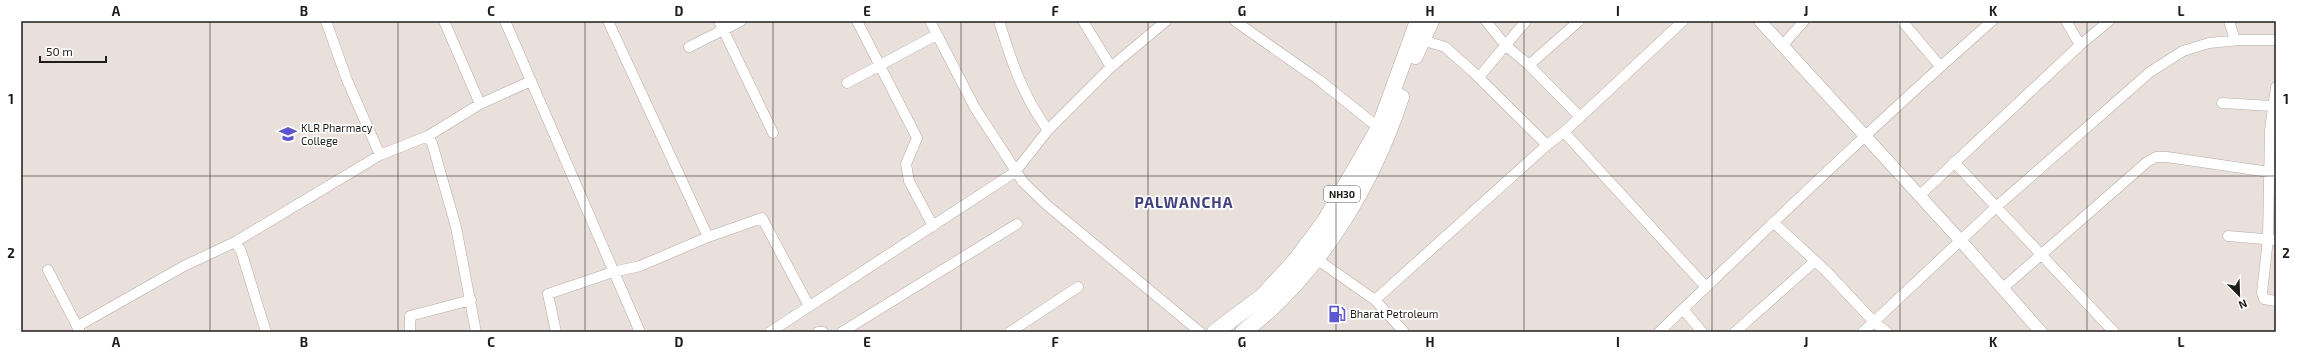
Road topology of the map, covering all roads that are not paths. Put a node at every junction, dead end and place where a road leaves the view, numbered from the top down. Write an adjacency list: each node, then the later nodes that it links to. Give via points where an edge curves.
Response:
1 (326, 21): 53 (street, via 347,80)
2 (444, 21): 43 (street)
3 (505, 21): 39 (street)
4 (608, 21): 64 (street)
5 (741, 21): 25 (street)
6 (857, 21): 34 (street)
7 (930, 21): 26 (street)
8 (999, 21): 47 (street, via 1023,88)
9 (1083, 21): 37 (street)
10 (1234, 21): 46 (street, via 1319,80)
11 (1418, 21): 46 (highway, NH30)
12 (1431, 21): 27 (highway, NH30)
13 (1486, 21): 30 (street)
14 (1526, 21): 30 (street)
15 (1579, 21): 35 (street)
16 (1683, 21): 45 (street)
17 (1760, 21): 32 (street)
18 (1804, 21): 32 (street)
19 (1902, 21): 36 (street)
20 (1992, 21): 36 (street)
21 (2066, 21): 31 (street)
22 (2109, 21): 31 (street)
23 (2229, 21): 28 (street)
24 (1163, 22): 37 (street)
25 (721, 25): 33 (street); 48 (street)
26 (936, 35): 34 (street); 55 (street, via 975,108)
27 (1422, 40): 38 (street, via 1445,48); 69 (highway, NH30, via 1394,120 1376,162 1331,237)
28 (2235, 40): 29 (street); 58 (street, via 2209,43 2183,51 2150,72)
29 (2276, 40)
30 (1504, 45): 35 (street); 38 (street)
31 (2080, 45): 54 (street)
32 (1782, 46): 51 (street)
33 (689, 47)
34 (879, 64): 40 (street); 61 (street, via 917,138 906,164 909,181)
35 (1529, 64): 45 (street)
36 (1940, 66): 51 (street)
37 (1111, 67): 47 (street)
38 (1479, 77): 52 (street)
39 (531, 81): 43 (street); 72 (street)
40 (847, 83)
41 (2276, 87): 44 (street)
42 (2222, 103): 44 (street)
43 (480, 104): 50 (street)
44 (2272, 106): 56 (street)
45 (1580, 117): 49 (street)
46 (1379, 128): 62 (highway, NH30)
47 (1048, 130): 55 (street)
48 (773, 132)
49 (1564, 132): 52 (street); 74 (street)
50 (428, 136): 53 (street); 76 (street, via 456,227)
51 (1865, 137): 57 (street); 59 (street)
52 (1547, 145): 77 (street)
53 (380, 155): 67 (street)
54 (1954, 162): 57 (street); 58 (street)
55 (1015, 172): 61 (street); 93 (street, via 1048,206)
56 (2273, 173): 65 (street); 68 (street, via 2156,157)
57 (1920, 195): 66 (street)
58 (1995, 208): 66 (street); 68 (street)
59 (1772, 222): 70 (street); 74 (street)
60 (1017, 224): 91 (street)
61 (933, 226): 79 (street)
62 (1317, 232): 69 (street); 94 (highway, NH30, via 1296,260 1263,296)
63 (2228, 236): 65 (street)
64 (708, 237): 72 (street, via 640,266); 79 (street, via 762,218)
65 (2272, 239): 78 (street, via 2262,293 2264,299)
66 (1960, 240): 75 (street); 81 (street)
67 (235, 242): 82 (street, via 184,266); 83 (street, via 241,251)
68 (2041, 253): 75 (street); 103 (street)
69 (1315, 258): 77 (street); 95 (highway, NH30, via 1268,313)
70 (1815, 261): 81 (street); 99 (street)
71 (48, 270): 82 (street)
72 (613, 272): 86 (street, via 548,294); 87 (street)
73 (1078, 287): 92 (street)
74 (1706, 287): 80 (street)
75 (2003, 288): 102 (street)
76 (471, 300): 84 (street, via 410,316); 85 (street)
77 (1375, 300): 96 (street)
78 (2276, 301)
79 (809, 306): 88 (street)
80 (1683, 309): 97 (street); 98 (street)
81 (1874, 322): 100 (street); 101 (street)
82 (79, 329)
83 (266, 332)
84 (410, 332)
85 (476, 332)
86 (556, 332)
87 (640, 332)
88 (770, 332)
89 (818, 332): 90 (street)
90 (823, 332)
91 (842, 332)
92 (1010, 332)
93 (1200, 332)
94 (1215, 332)
95 (1243, 332)
96 (1404, 332)
97 (1659, 332)
98 (1702, 332)
99 (1735, 332)
100 (1863, 332)
101 (1887, 332)
102 (2041, 332)
103 (2114, 332)

